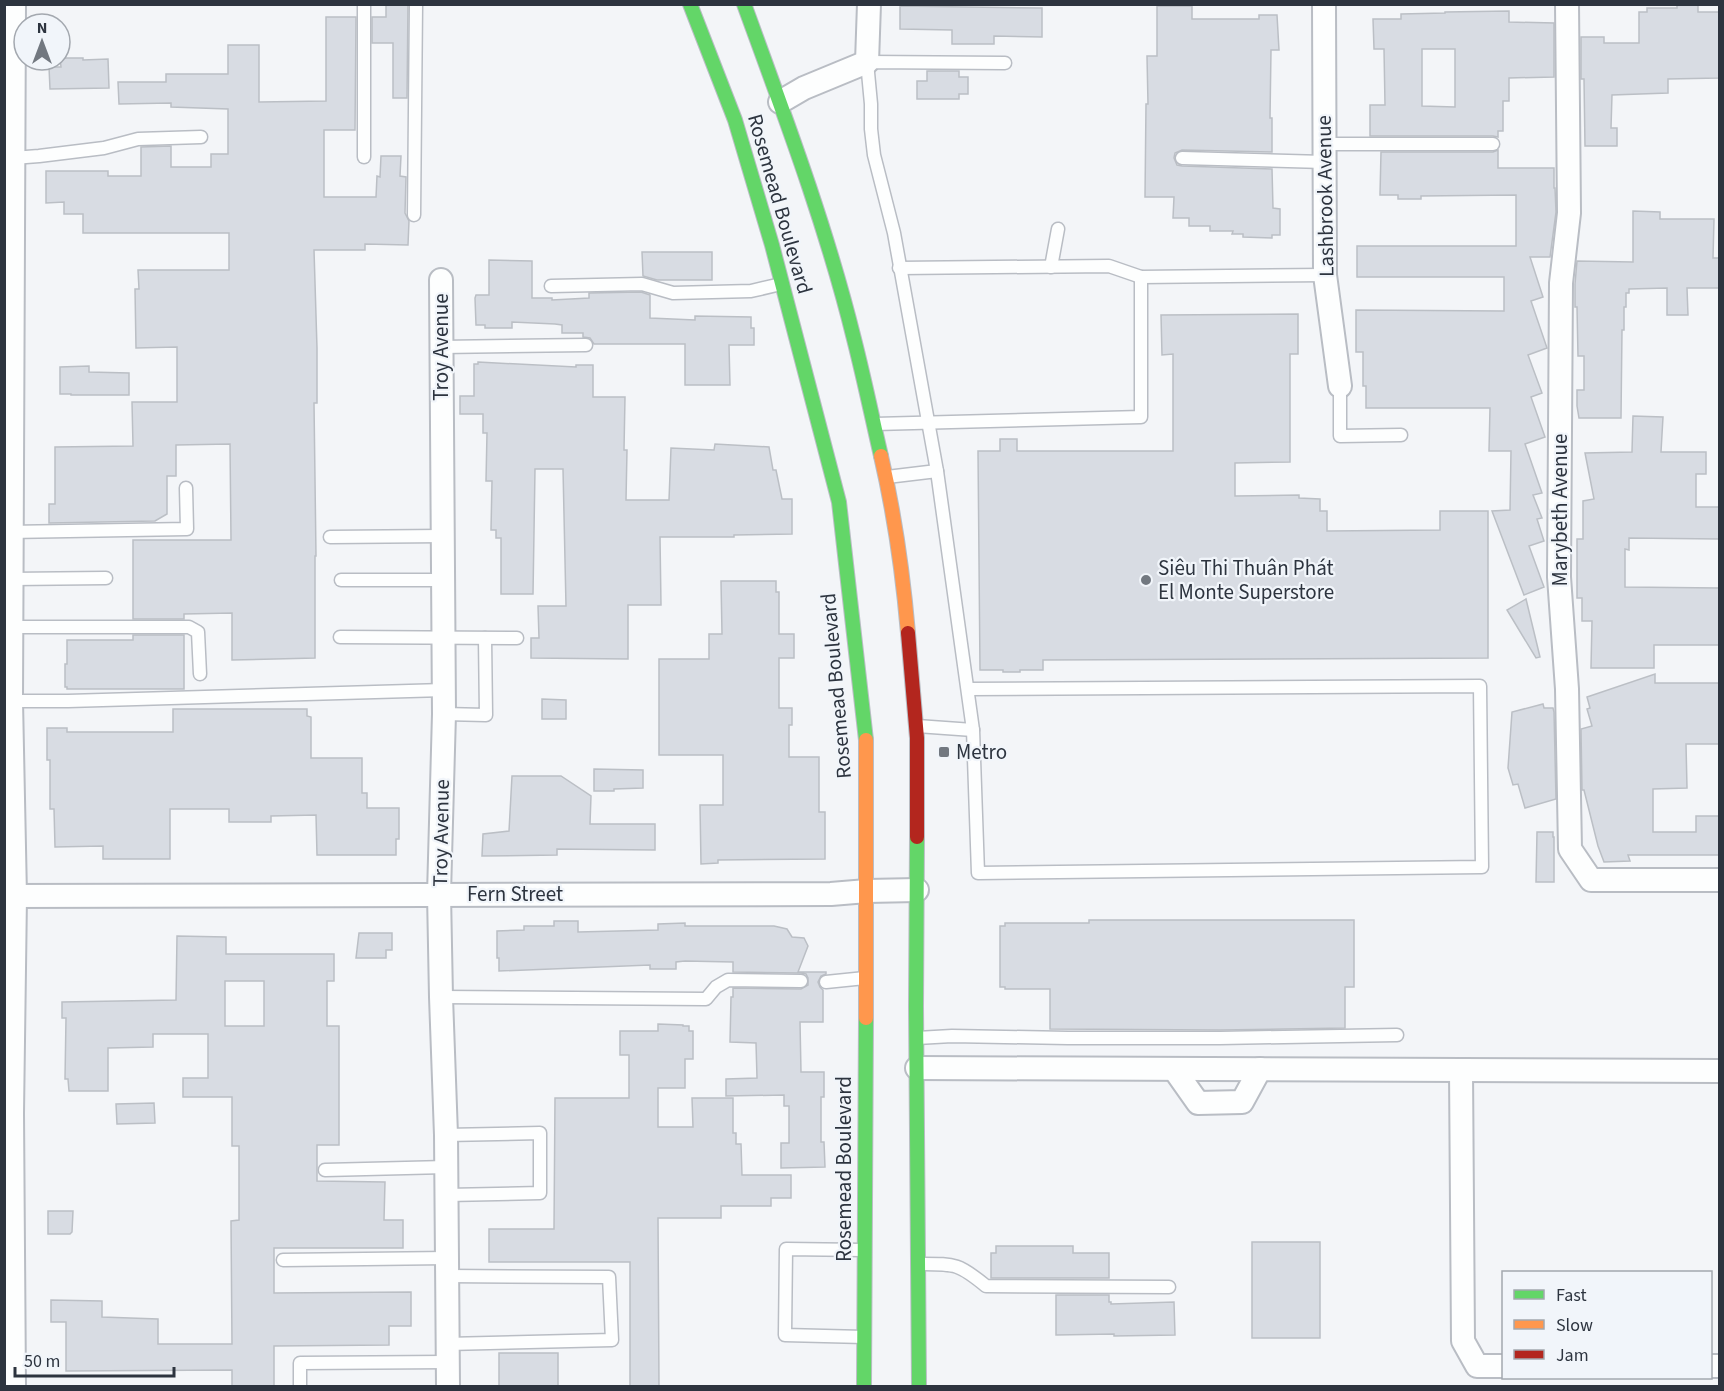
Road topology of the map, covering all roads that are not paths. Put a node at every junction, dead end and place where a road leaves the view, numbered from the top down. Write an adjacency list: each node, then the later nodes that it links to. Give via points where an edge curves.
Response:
1 (14, 4): 18 (street)
2 (364, 4): 17 (lane)
3 (416, 4): 20 (lane)
4 (690, 4): 27 (main road, Rosemead Boulevard, via 735,120)
5 (744, 4): 13 (main road, Rosemead Boulevard)
6 (869, 4): 10 (street)
7 (1324, 4): 16 (street, Lashbrook Avenue)
8 (1567, 4): 60 (street, Marybeth Avenue, via 1569,213 1561,283 1559,578 1567,688 1570,849 1591,880)
9 (722, 49): 12 (main road)
10 (867, 62): 11 (lane); 13 (street); 23 (lane, via 874,155)
11 (1005, 63)
12 (735, 83)
13 (771, 103): 35 (main road, Rosemead Boulevard, via 821,225)
14 (201, 138): 18 (lane, via 138,139 104,148)
15 (1493, 144): 16 (lane)
16 (1324, 153): 19 (lane); 24 (street, Lashbrook Avenue)
17 (364, 157)
18 (13, 158): 29 (street)
19 (1182, 158)
20 (414, 215)
21 (1058, 230): 22 (lane)
22 (1051, 267): 23 (lane); 25 (lane, via 1108,266)
23 (900, 268): 34 (lane)
24 (1325, 275): 25 (lane); 32 (street, Lashbrook Avenue)
25 (1141, 277): 34 (lane, via 1141,417)
26 (441, 280): 31 (street, Troy Avenue)
27 (782, 284): 28 (lane, via 751,291 673,293 642,284); 37 (main road, Rosemead Boulevard)
28 (551, 286)
29 (8, 340): 41 (street)
30 (586, 345): 31 (lane)
31 (441, 346): 42 (street, Troy Avenue)
32 (1341, 387): 36 (lane, via 1341,436)
33 (830, 416): 37 (main road)
34 (930, 423): 35 (lane); 38 (lane)
35 (874, 424): 39 (main road, Rosemead Boulevard)
36 (1401, 435)
37 (825, 448): 62 (main road, Rosemead Boulevard, via 839,502 866,729)
38 (938, 471): 39 (lane); 54 (lane)
39 (886, 477): 58 (main road, Rosemead Boulevard, via 905,601)
40 (186, 488): 41 (lane, via 187,529)
41 (8, 532): 45 (street)
42 (443, 536): 43 (lane); 47 (street, Troy Avenue)
43 (330, 537)
44 (106, 578): 45 (lane)
45 (11, 579): 48 (street)
46 (341, 580): 47 (lane)
47 (443, 580): 50 (street, Troy Avenue)
48 (11, 627): 53 (lane, via 189,627 198,632); 56 (street)
49 (340, 637): 50 (lane)
50 (444, 638): 51 (lane); 55 (street, Troy Avenue)
51 (485, 638): 52 (lane); 57 (lane, via 486,715)
52 (517, 638)
53 (200, 674)
54 (968, 688): 59 (lane); 59 (lane, via 1480,686 1482,867 978,873)
55 (444, 690): 56 (lane); 57 (street, Troy Avenue)
56 (11, 700): 64 (street)
57 (444, 714): 63 (street, Troy Avenue)
58 (916, 726): 59 (lane); 61 (main road, Rosemead Boulevard)
59 (973, 730)
60 (1719, 880)
61 (916, 890): 62 (street, Fern Street); 70 (main road, Rosemead Boulevard)
62 (867, 891): 63 (street, Fern Street); 65 (main road, Rosemead Boulevard)
63 (439, 894): 64 (street, Fern Street); 68 (street, Troy Avenue)
64 (10, 896): 76 (street)
65 (866, 978): 67 (lane); 82 (main road, Rosemead Boulevard)
66 (801, 981): 68 (lane, via 728,980 706,999)
67 (826, 982)
68 (441, 997): 77 (street, Troy Avenue)
69 (1397, 1035): 70 (lane)
70 (916, 1038): 71 (main road, Rosemead Boulevard)
71 (916, 1068): 72 (street); 84 (main road, Rosemead Boulevard)
72 (1174, 1069): 73 (street); 73 (street, via 1198,1103 1242,1102)
73 (1260, 1070): 74 (street)
74 (1461, 1070): 75 (street); 90 (street, via 1463,1341 1477,1366)
75 (1719, 1071)
76 (8, 1113): 80 (street)
77 (446, 1135): 78 (street, Troy Avenue); 81 (lane, via 540,1133 540,1193)
78 (446, 1167): 79 (lane); 81 (street, Troy Avenue)
79 (325, 1170)
80 (8, 1176): 87 (street)
81 (447, 1195): 85 (street, Troy Avenue)
82 (864, 1250): 88 (main road, Rosemead Boulevard); 88 (lane, via 786,1249 785,1335)
83 (283, 1260): 85 (lane)
84 (918, 1264): 86 (lane, via 951,1264 971,1273 986,1286); 95 (main road, Rosemead Boulevard)
85 (447, 1267): 89 (street, Troy Avenue); 89 (lane, via 609,1277 612,1340)
86 (1169, 1287)
87 (9, 1306): 91 (street)
88 (864, 1336): 94 (main road, Rosemead Boulevard)
89 (447, 1353): 92 (lane, via 300,1363); 93 (street, Troy Avenue)
90 (1502, 1366)
91 (14, 1386)
92 (300, 1386)
93 (447, 1386)
94 (864, 1386)
95 (919, 1386)

